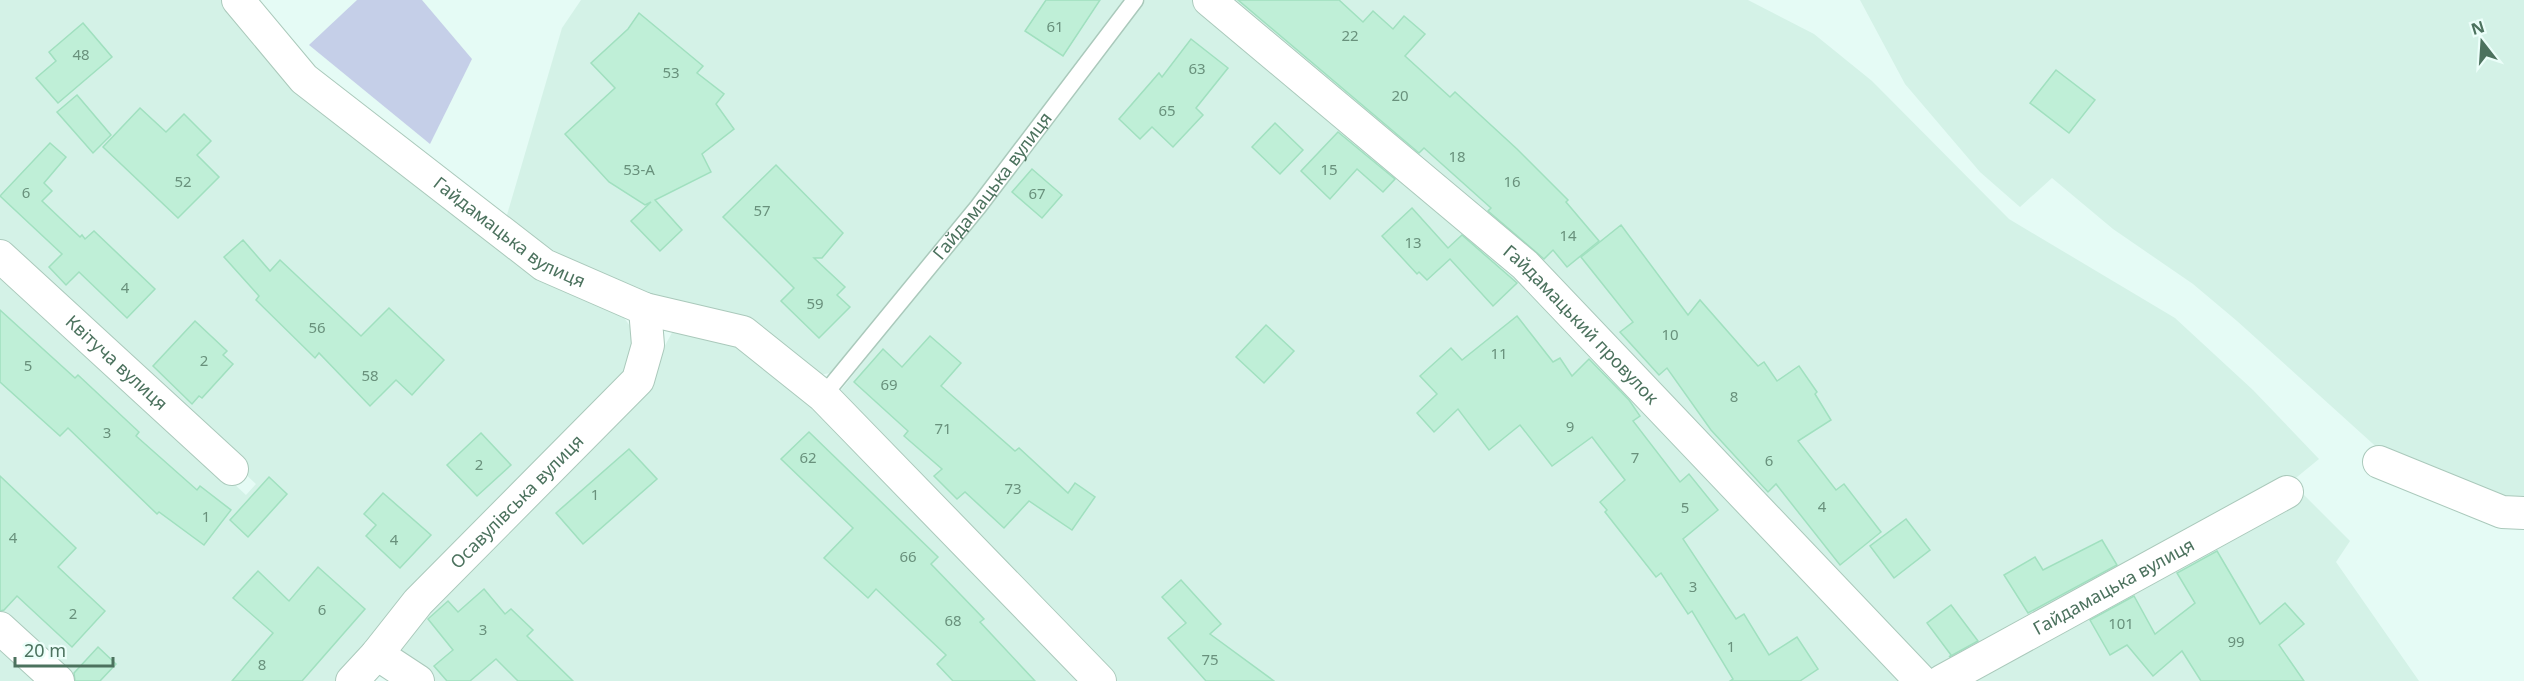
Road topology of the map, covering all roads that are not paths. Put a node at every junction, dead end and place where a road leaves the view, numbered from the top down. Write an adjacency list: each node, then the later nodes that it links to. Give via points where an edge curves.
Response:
1 (238, 0): 5 (street, Гайдамацька вулиця, via 304,79 544,265)
2 (1135, 0): 6 (lane, Гайдамацька вулиця, via 978,207)
3 (1209, 0): 17 (street, Гайдамацький провулок, via 1526,265)
4 (0, 256): 8 (street, Квітуча вулиця)
5 (645, 309): 6 (street, Гайдамацька вулиця, via 743,332); 12 (street, Осавулівська вулиця, via 648,345 638,380 418,602)
6 (823, 396): 16 (street, Гайдамацька вулиця)
7 (2379, 462): 10 (street, via 2502,512)
8 (232, 469)
9 (2287, 492): 18 (street, Гайдамацька вулиця)
10 (2524, 513)
11 (0, 628): 13 (street)
12 (377, 654): 14 (street, Осавулівська вулиця); 15 (street)
13 (58, 681)
14 (352, 681)
15 (418, 681)
16 (1100, 681)
17 (1921, 681)
18 (1942, 681)

